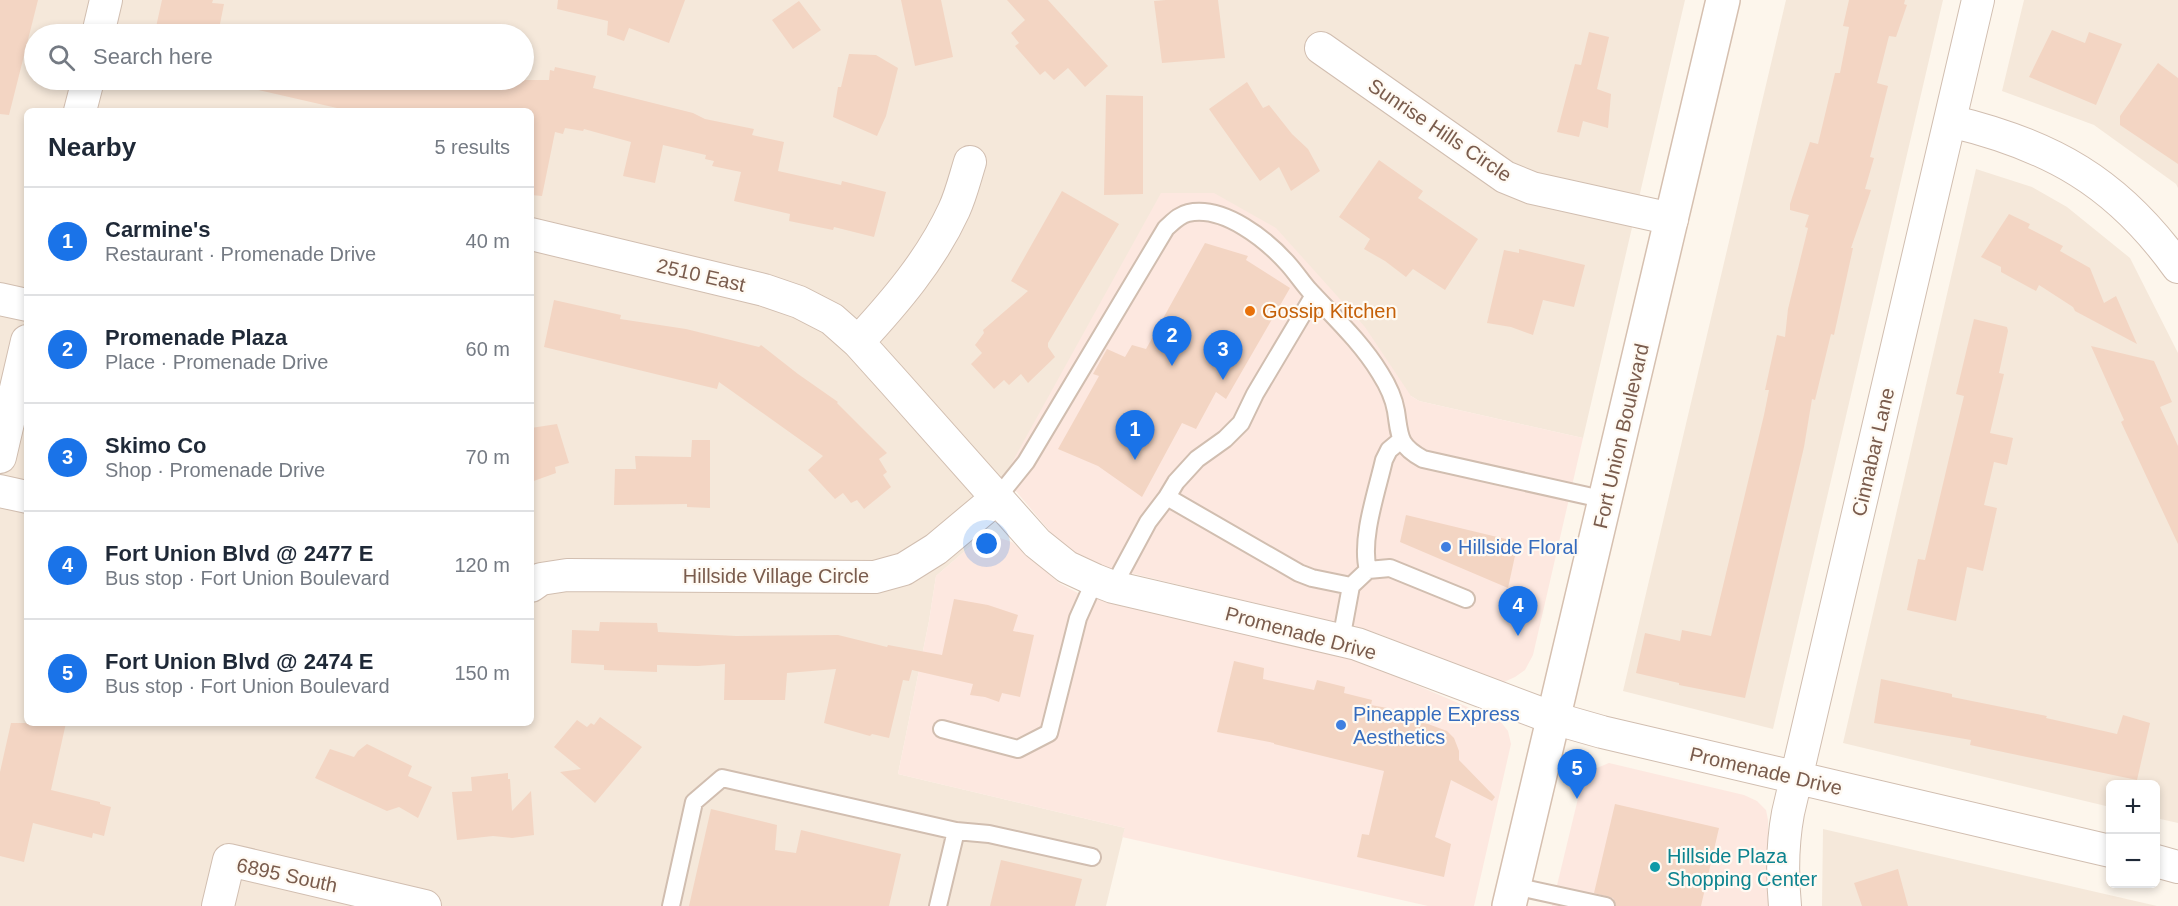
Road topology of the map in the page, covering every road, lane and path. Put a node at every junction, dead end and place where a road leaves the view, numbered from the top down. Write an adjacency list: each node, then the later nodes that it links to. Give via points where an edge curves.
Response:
1 (106, 0): 4 (street)
2 (1723, 0): 10 (main road, Fort Union Boulevard)
3 (1978, 0): 8 (street, Cinnabar Lane)
4 (100, 24)
5 (1321, 48): 10 (street, Sunrise Hills Circle, via 1504,177 1532,188)
6 (85, 90): 7 (street)
7 (81, 108)
8 (1950, 121): 12 (street, via 2027,143 2088,176 2140,220); 33 (street, Cinnabar Lane)
9 (970, 162): 16 (street, via 955,209 927,259)
10 (1672, 219): 24 (main road, Fort Union Boulevard)
11 (534, 235): 16 (street, 2510 East, via 764,290 832,319)
12 (2178, 267)
13 (1314, 295): 18 (lane, via 1366,352 1382,376 1396,410); 22 (lane, via 1240,423 1186,470); 23 (lane, via 1268,245 1239,224 1203,212 1177,218 1166,228 1133,281 1026,462)
14 (0, 299): 15 (street)
15 (24, 304)
16 (858, 342): 23 (street, Promenade Drive)
17 (24, 354): 19 (street)
18 (1401, 440): 24 (lane, via 1408,451 1423,459); 25 (lane, via 1384,460 1365,543)
19 (0, 456)
20 (0, 491): 21 (street)
21 (24, 496)
22 (1167, 497): 27 (lane); 28 (lane, via 1299,573)
23 (997, 498): 26 (street, Hillside Village Circle, via 928,554 904,569 875,577 567,576 541,579); 27 (street, Promenade Drive, via 1037,543 1067,567)
24 (1606, 500): 31 (main road, Fort Union Boulevard)
25 (1368, 570): 28 (lane); 29 (lane, via 1390,568)
26 (534, 584)
27 (1104, 584): 30 (street, Promenade Drive); 32 (lane, via 1078,618 1049,733 1018,750)
28 (1351, 586): 30 (lane)
29 (1466, 599)
30 (1341, 640): 31 (street, Promenade Drive)
31 (1553, 718): 33 (street, Promenade Drive); 39 (main road, Fort Union Boulevard)
32 (942, 729)
33 (1796, 778): 35 (street, Promenade Drive); 45 (street, Cinnabar Lane, via 1783,841)
34 (956, 831): 36 (lane, via 989,834); 42 (lane, via 722,778 694,802); 43 (lane)
35 (2106, 850)
36 (1092, 857)
37 (2160, 862): 38 (street)
38 (2178, 867)
39 (1511, 896): 44 (lane)
40 (218, 906): 41 (street, 6895 South, via 229,860)
41 (425, 906)
42 (671, 906)
43 (938, 906)
44 (1606, 906)
45 (1785, 906)

